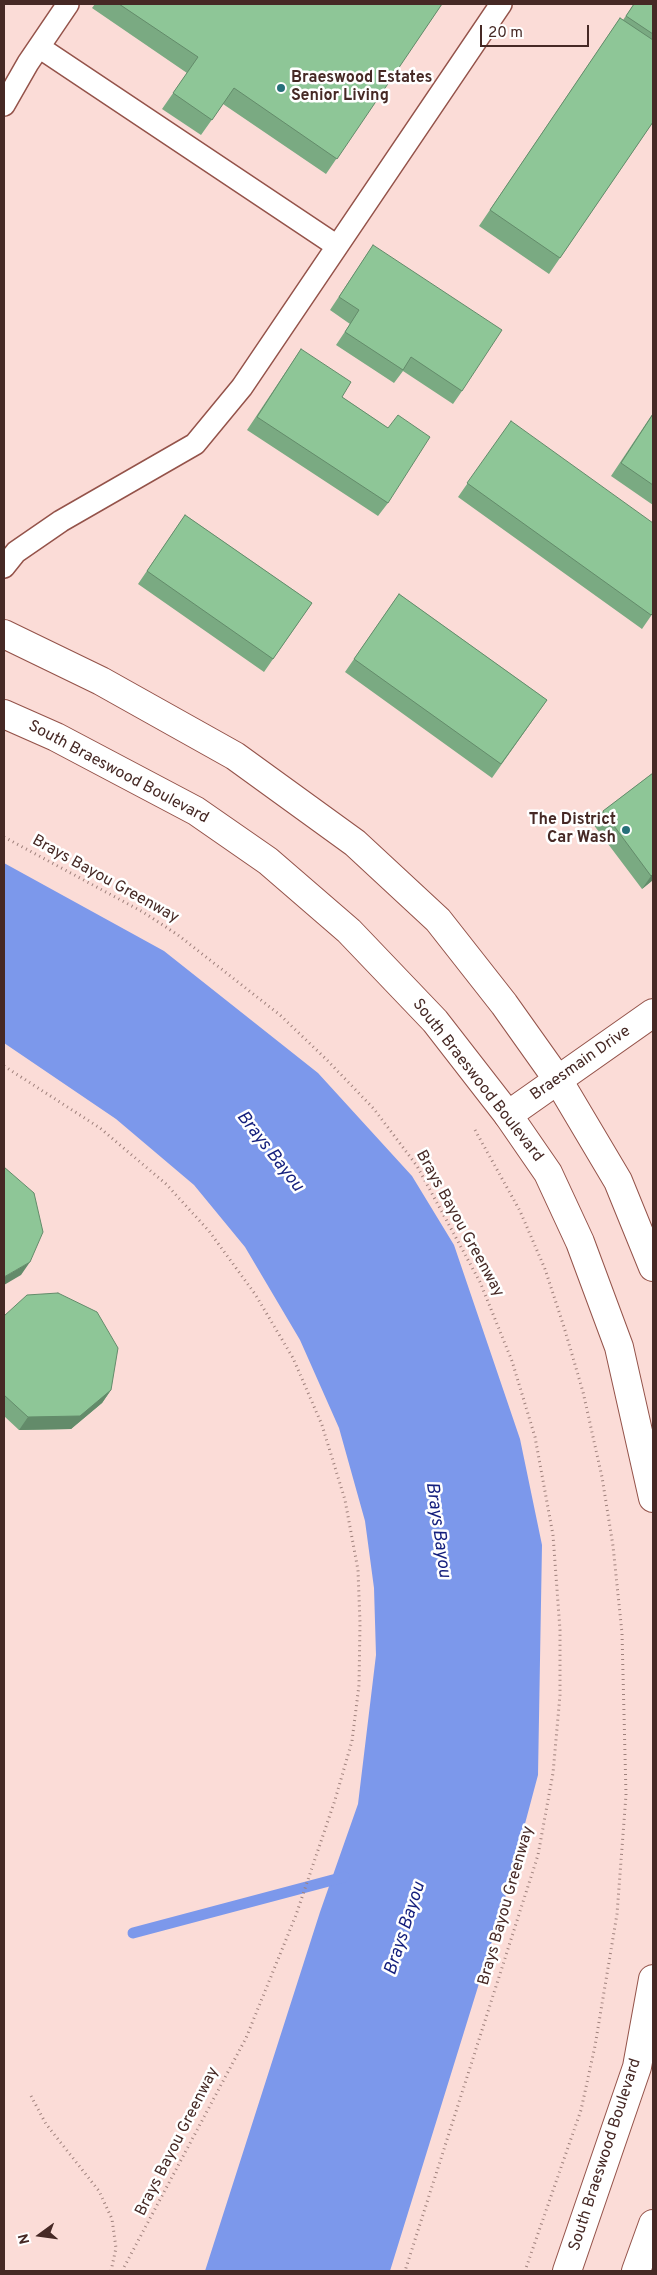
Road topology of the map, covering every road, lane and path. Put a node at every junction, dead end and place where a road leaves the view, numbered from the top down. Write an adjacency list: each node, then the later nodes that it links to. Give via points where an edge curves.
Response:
1 (68, 4): 3 (lane)
2 (501, 4): 5 (lane)
3 (38, 47): 4 (lane); 5 (lane)
4 (4, 105)
5 (337, 246): 6 (lane, via 242,387 195,444 61,521 16,552)
6 (4, 568)
7 (4, 634): 12 (main road, via 101,681 234,756 355,843 438,920)
8 (4, 714): 13 (main road, South Braeswood Boulevard, via 56,737 196,810 268,861 349,931 434,1021)
9 (4, 837): 23 (path, Brays Bayou Greenway, via 143,912 178,935 280,1015 374,1109 416,1166 480,1282 512,1362 534,1437 553,1535 560,1630 560,1695 553,1773 538,1855)
10 (653, 1014): 12 (main road, Braesmain Drive)
11 (4, 1066): 22 (path, Brays Bayou Greenway, via 100,1128 166,1184 209,1231 255,1294 293,1358 325,1434 345,1500 358,1570 359,1685 352,1741 335,1800 296,1915 246,2038)
12 (558, 1080): 13 (main road, Braesmain Drive); 15 (main road, via 618,1181)
13 (508, 1115): 16 (main road, South Braeswood Boulevard, via 548,1172 580,1242 619,1347)
14 (471, 1125): 24 (path, via 520,1210 564,1327 602,1477 622,1633 626,1795 617,1914 582,2110)
15 (653, 1268)
16 (649, 1458): 17 (main road, South Braeswood Boulevard)
17 (653, 1498)
18 (653, 1979): 25 (main road, South Braeswood Boulevard, via 637,2067)
19 (30, 2096): 21 (path, Brays Bayou Greenway, via 46,2124 99,2191 112,2219 116,2248)
20 (653, 2224): 26 (main road)
21 (111, 2271)
22 (122, 2271)
23 (405, 2271)
24 (525, 2271)
25 (567, 2271)
26 (636, 2271)

